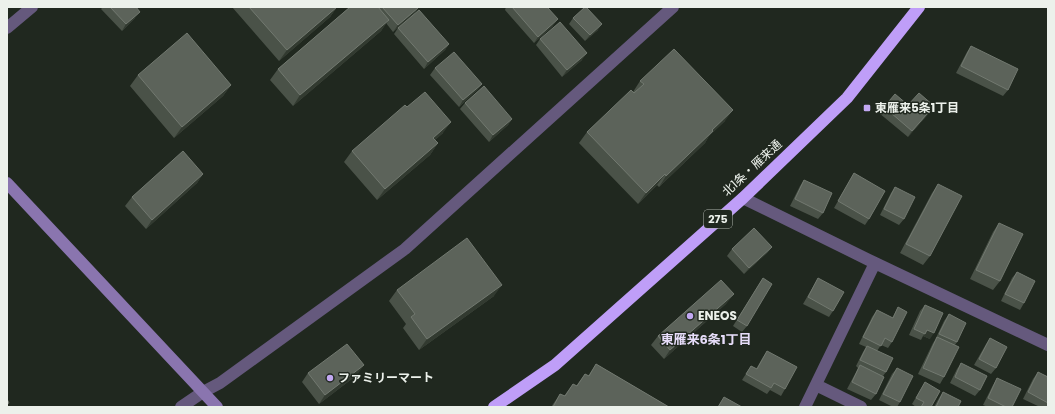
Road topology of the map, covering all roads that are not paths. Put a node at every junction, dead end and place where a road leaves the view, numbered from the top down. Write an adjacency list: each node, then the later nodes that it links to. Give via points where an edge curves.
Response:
1 (32, 7): 4 (street)
2 (673, 7): 10 (street, via 405,249 220,383)
3 (919, 7): 6 (highway, 北1条・雁来通 / 275, via 847,98)
4 (7, 28)
5 (7, 183): 10 (street)
6 (742, 198): 7 (street); 13 (highway, 北1条・雁来通 / 275, via 555,365)
7 (875, 263): 8 (street); 9 (street)
8 (1048, 345)
9 (816, 385): 14 (street); 15 (street)
10 (203, 392): 11 (street); 12 (street)
11 (181, 407)
12 (217, 407)
13 (494, 407)
14 (804, 407)
15 (861, 407)

